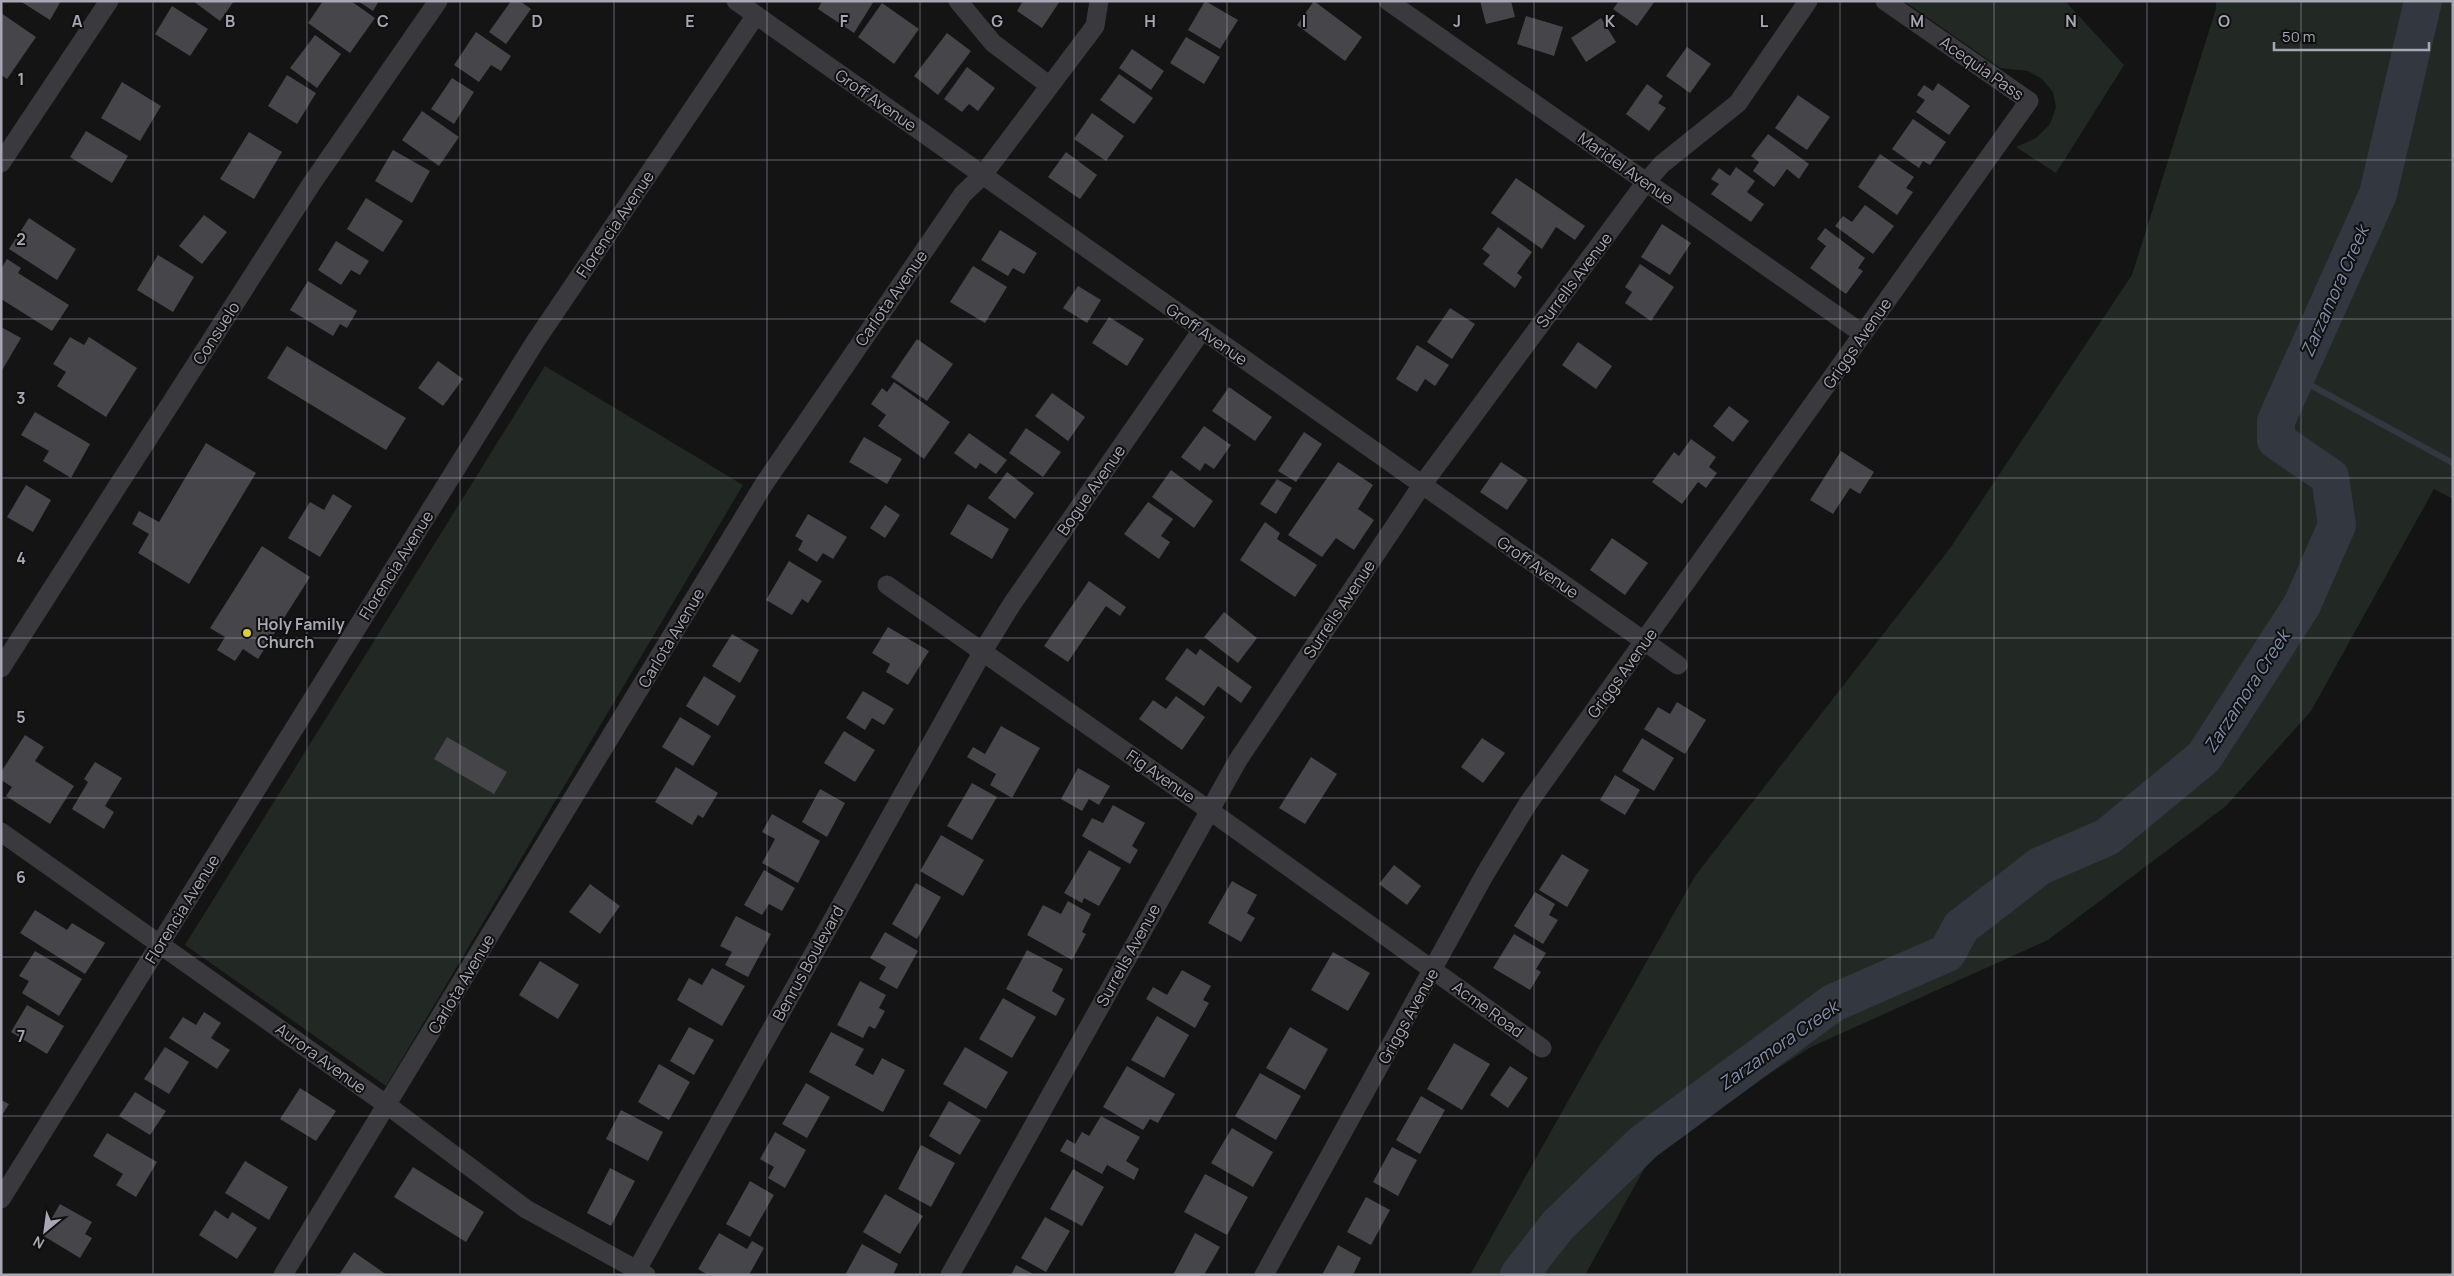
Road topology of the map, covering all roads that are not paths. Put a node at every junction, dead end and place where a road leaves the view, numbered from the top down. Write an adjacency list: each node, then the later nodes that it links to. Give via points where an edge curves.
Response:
1 (108, 1): 12 (street)
2 (438, 1): 22 (street, Consuelo, via 312,184)
3 (736, 1): 9 (street, Groff Avenue)
4 (958, 1): 10 (street, via 993,43)
5 (1098, 1): 10 (street, Carlota Avenue, via 1095,26)
6 (1388, 1): 14 (street, Maridel Avenue)
7 (1808, 1): 14 (street, Surrells Avenue, via 1738,103 1662,164)
8 (1885, 1): 11 (street, Acequia Pass)
9 (756, 16): 13 (street, Groff Avenue); 25 (street, Florencia Avenue, via 535,342)
10 (1050, 86): 13 (street, Carlota Avenue)
11 (2029, 101): 16 (street, Griggs Avenue)
12 (1, 163)
13 (982, 176): 15 (street, Groff Avenue); 28 (street, Carlota Avenue, via 963,194 764,484)
14 (1646, 182): 16 (street, Maridel Avenue); 17 (street, Surrells Avenue)
15 (1202, 330): 17 (street, Groff Avenue); 20 (street, Bogue Avenue, via 1017,596)
16 (1864, 334): 19 (street, Griggs Avenue)
17 (1422, 485): 19 (street, Groff Avenue); 23 (street, Surrells Avenue, via 1238,760)
18 (887, 585): 20 (street, Fig Avenue)
19 (1645, 642): 21 (street, Groff Avenue); 26 (street, Griggs Avenue, via 1527,805)
20 (983, 651): 23 (street, Fig Avenue); 30 (street, Benrus Boulevard)
21 (1678, 665)
22 (1, 668)
23 (1209, 810): 26 (street, Fig Avenue); 32 (street, Surrells Avenue)
24 (1, 832): 25 (street, Aurora Avenue)
25 (160, 943): 28 (street, Aurora Avenue); 29 (street, Florencia Avenue)
26 (1433, 970): 27 (street, Acme Road); 33 (street, Griggs Avenue)
27 (1542, 1048)
28 (387, 1105): 30 (street, Aurora Avenue, via 526,1209); 31 (street, Carlota Avenue)
29 (1, 1199)
30 (639, 1273)
31 (283, 1275)
32 (950, 1275)
33 (1264, 1275)

